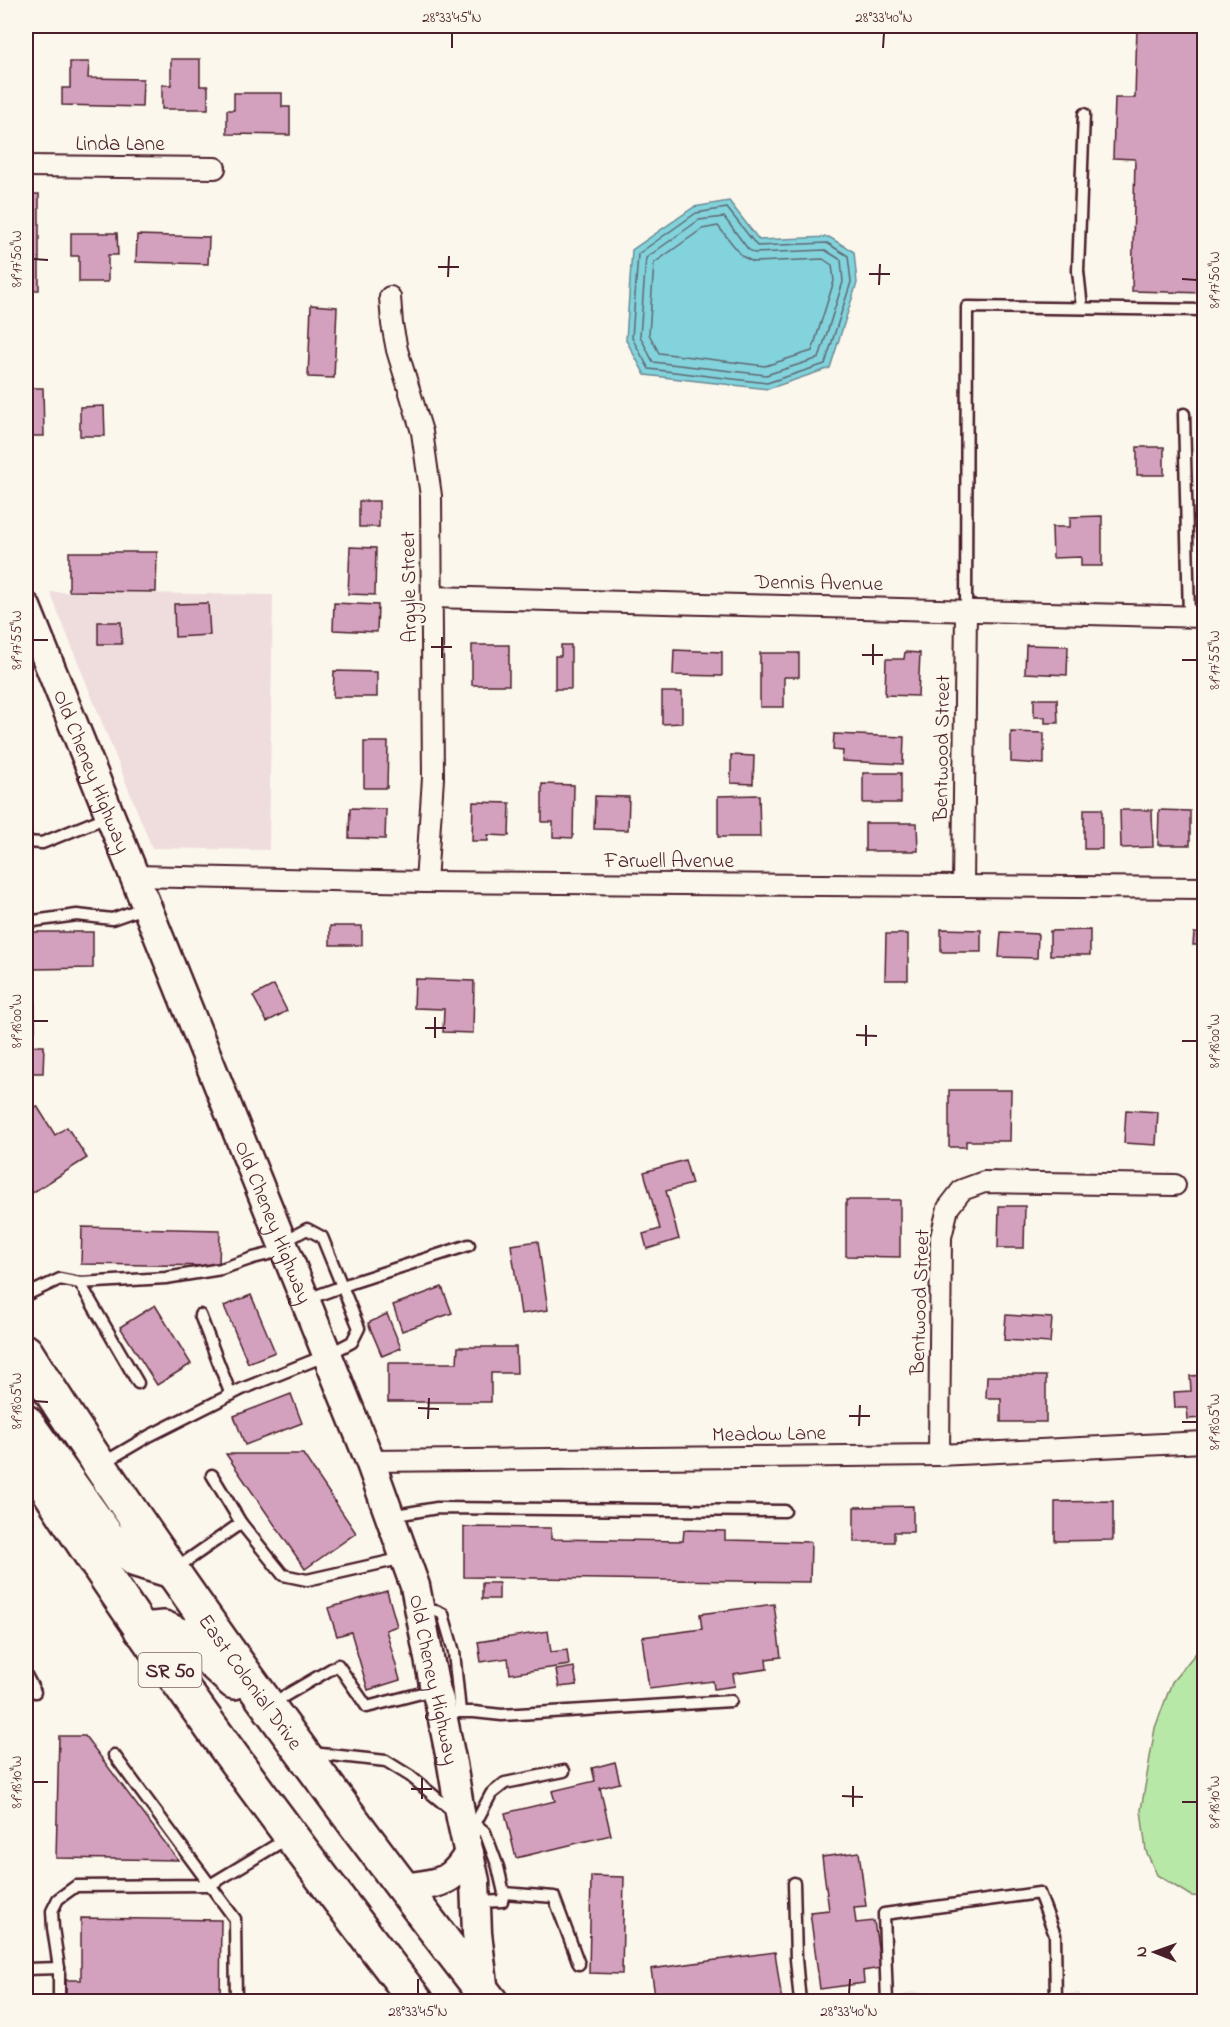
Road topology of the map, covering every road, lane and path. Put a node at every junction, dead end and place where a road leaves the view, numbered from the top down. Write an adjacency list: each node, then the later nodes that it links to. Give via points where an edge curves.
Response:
1 (1084, 114): 5 (lane, via 1078,271)
2 (26, 166): 3 (street, Linda Lane)
3 (215, 168)
4 (390, 297): 8 (street, Argyle Street, via 397,350 422,432 431,496)
5 (1082, 308): 6 (lane); 10 (lane, via 967,307)
6 (1204, 310)
7 (1184, 414): 11 (lane)
8 (432, 597): 10 (street, Dennis Avenue); 15 (street, Argyle Street, via 433,778)
9 (26, 607): 12 (street, Old Cheney Highway)
10 (966, 610): 11 (street, Dennis Avenue); 16 (street, Bentwood Street)
11 (1197, 617)
12 (110, 816): 13 (lane, via 42,843); 14 (street, Old Cheney Highway)
13 (26, 842)
14 (134, 876): 15 (street, Farwell Avenue); 18 (street, Old Cheney Highway)
15 (426, 882): 16 (street, Farwell Avenue)
16 (963, 886): 17 (street, Farwell Avenue)
17 (1204, 888)
18 (146, 907): 19 (lane, via 112,919 77,915); 22 (street, Old Cheney Highway)
19 (26, 922)
20 (1175, 1185): 35 (street, Bentwood Street, via 984,1182 962,1190 948,1208 941,1237)
21 (469, 1245): 24 (lane)
22 (284, 1246): 23 (lane, via 221,1269 166,1278); 24 (lane, via 307,1230 322,1237); 26 (street, Old Cheney Highway)
23 (80, 1283): 25 (lane, via 60,1279); 30 (lane)
24 (343, 1286): 26 (lane); 29 (lane, via 359,1328 352,1342)
25 (26, 1295)
26 (305, 1300): 29 (street, Old Cheney Highway)
27 (200, 1315): 31 (lane)
28 (26, 1352): 37 (highway, East Colonial Drive / SR 50)
29 (327, 1355): 31 (lane); 36 (street, Old Cheney Highway)
30 (138, 1383)
31 (231, 1395): 37 (lane)
32 (26, 1422): 43 (highway, via 107,1536 136,1560)
33 (1204, 1442): 35 (street, Meadow Lane)
34 (26, 1455): 44 (highway, SR 50)
35 (939, 1455): 36 (street, Meadow Lane)
36 (370, 1461): 40 (street, Old Cheney Highway)
37 (100, 1465): 43 (highway, East Colonial Drive / SR 50)
38 (212, 1475): 41 (lane)
39 (785, 1511): 40 (lane, via 437,1508)
40 (390, 1516): 42 (street, Old Cheney Highway)
41 (241, 1523): 42 (lane, via 283,1575 308,1580); 43 (lane)
42 (405, 1558): 48 (street, Old Cheney Highway)
43 (172, 1571): 49 (highway, East Colonial Drive / SR 50)
44 (141, 1629): 50 (highway, via 164,1628 186,1638); 54 (highway, SR 50)
45 (26, 1674): 46 (lane)
46 (35, 1692)
47 (731, 1701): 48 (lane, via 502,1715)
48 (446, 1704): 49 (lane, via 367,1707 338,1665); 53 (street, Old Cheney Highway)
49 (268, 1706): 50 (highway, East Colonial Drive / SR 50)
50 (294, 1742): 53 (lane, via 386,1761); 58 (highway, East Colonial Drive / SR 50)
51 (114, 1755): 57 (lane)
52 (564, 1772): 53 (lane, via 505,1783)
53 (468, 1821): 55 (street, Old Cheney Highway); 59 (lane, via 485,1832)
54 (291, 1836): 57 (lane); 67 (highway, SR 50)
55 (469, 1853): 58 (street, via 454,1875 445,1880); 60 (street, Old Cheney Highway)
56 (794, 1883): 68 (lane)
57 (210, 1884): 62 (lane, via 76,1886 58,1899 52,1911); 66 (lane, via 235,1919)
58 (402, 1888): 64 (highway, East Colonial Drive / SR 50)
59 (504, 1893): 60 (lane, via 502,1900); 61 (lane, via 554,1897)
60 (477, 1902): 64 (street, Old Cheney Highway, via 477,1933)
61 (579, 1964)
62 (58, 1968): 63 (lane); 65 (lane)
63 (26, 1969)
64 (488, 1997)
65 (59, 2001)
66 (236, 2001)
67 (417, 2001)
68 (800, 2001)
69 (888, 2001): 70 (lane, via 884,1914 1039,1893 1055,1935)
70 (1056, 2001)

